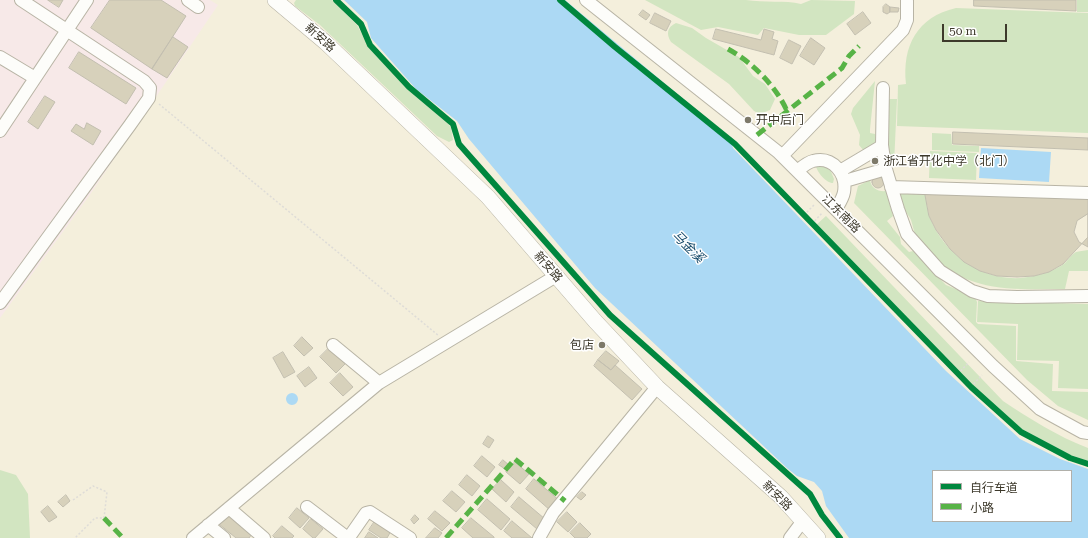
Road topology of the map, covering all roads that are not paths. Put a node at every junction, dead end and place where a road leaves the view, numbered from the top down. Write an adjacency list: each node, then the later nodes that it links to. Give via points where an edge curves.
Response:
1 (21, 0): 8 (street)
2 (87, 0): 8 (street)
3 (188, 0): 7 (street)
4 (275, 0): 21 (main road, 新安路, via 325,42 488,197)
5 (586, 0): 14 (street, 江东南路)
6 (909, 0): 14 (street, via 907,20 898,36)
7 (198, 7)
8 (67, 30): 10 (street); 23 (street, via 144,81 150,88 149,98)
9 (0, 57): 10 (street)
10 (34, 78): 12 (street)
11 (883, 88): 13 (street)
12 (1, 126)
13 (882, 146): 15 (street); 17 (street)
14 (782, 156): 16 (street, 江东南路)
15 (886, 169): 17 (street); 18 (street)
16 (797, 170): 17 (street, via 812,161 823,160 830,162); 20 (street, 江东南路)
17 (842, 176): 20 (street, via 844,194)
18 (891, 187): 19 (street); 22 (street, via 908,234 940,271 954,282 988,296)
19 (1088, 194)
20 (836, 210): 27 (street, 江东南路, via 993,366 1040,409)
21 (556, 276): 25 (street); 26 (main road, 新安路)
22 (1088, 296)
23 (2, 297)
24 (333, 345): 25 (street)
25 (379, 383): 29 (street)
26 (657, 387): 30 (main road, 新安路, via 781,497); 37 (street, via 554,513)
27 (1088, 433)
28 (307, 507): 32 (street, via 345,536)
29 (229, 508): 31 (street); 35 (street)
30 (802, 522): 38 (street); 39 (main road, 新安路)
31 (208, 526): 33 (street); 34 (street)
32 (350, 537): 36 (street, via 366,513 370,512)
33 (193, 538)
34 (224, 538)
35 (264, 538)
36 (410, 538)
37 (539, 538)
38 (790, 538)
39 (818, 538)

